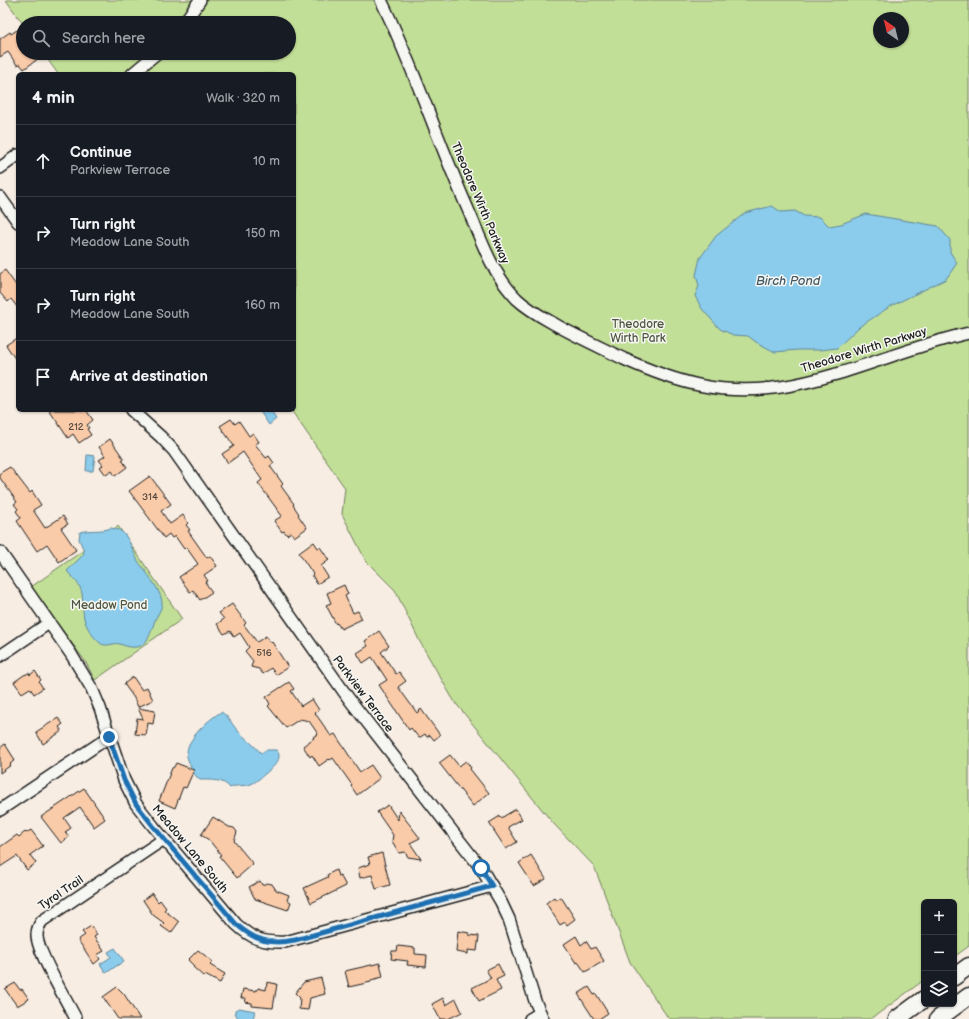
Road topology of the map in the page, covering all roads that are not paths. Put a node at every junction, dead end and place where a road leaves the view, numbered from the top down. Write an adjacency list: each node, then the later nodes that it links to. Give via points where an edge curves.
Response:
1 (200, 0): 3 (street)
2 (381, 0): 10 (street, Theodore Wirth Parkway, via 395,28 490,261 507,288 531,311 581,338 663,376 723,389 754,390 782,387 827,377 942,339)
3 (189, 16)
4 (149, 60): 5 (street)
5 (134, 72)
6 (16, 157): 7 (street)
7 (0, 168)
8 (0, 197): 9 (street)
9 (16, 219)
10 (969, 333)
11 (132, 412): 18 (street, Parkview Terrace, via 161,437 184,465 345,693 466,846)
12 (0, 552): 13 (street, Meadow Lane South)
13 (49, 623): 14 (street); 15 (street, Meadow Lane South, via 92,689)
14 (0, 656)
15 (109, 737): 16 (street); 17 (street, Meadow Lane South, via 130,792)
16 (0, 810)
17 (164, 839): 18 (street, Meadow Lane South, via 236,924 250,936 267,942 295,940); 24 (street, Tyrol Trail, via 42,921 38,927 36,935 41,951)
18 (492, 886): 23 (street, Parkview Terrace, via 509,919)
19 (969, 966): 20 (highway)
20 (957, 975)
21 (969, 996): 27 (highway)
22 (921, 1001): 26 (highway)
23 (542, 1016): 25 (street)
24 (76, 1019)
25 (530, 1019)
26 (897, 1019)
27 (938, 1019)

